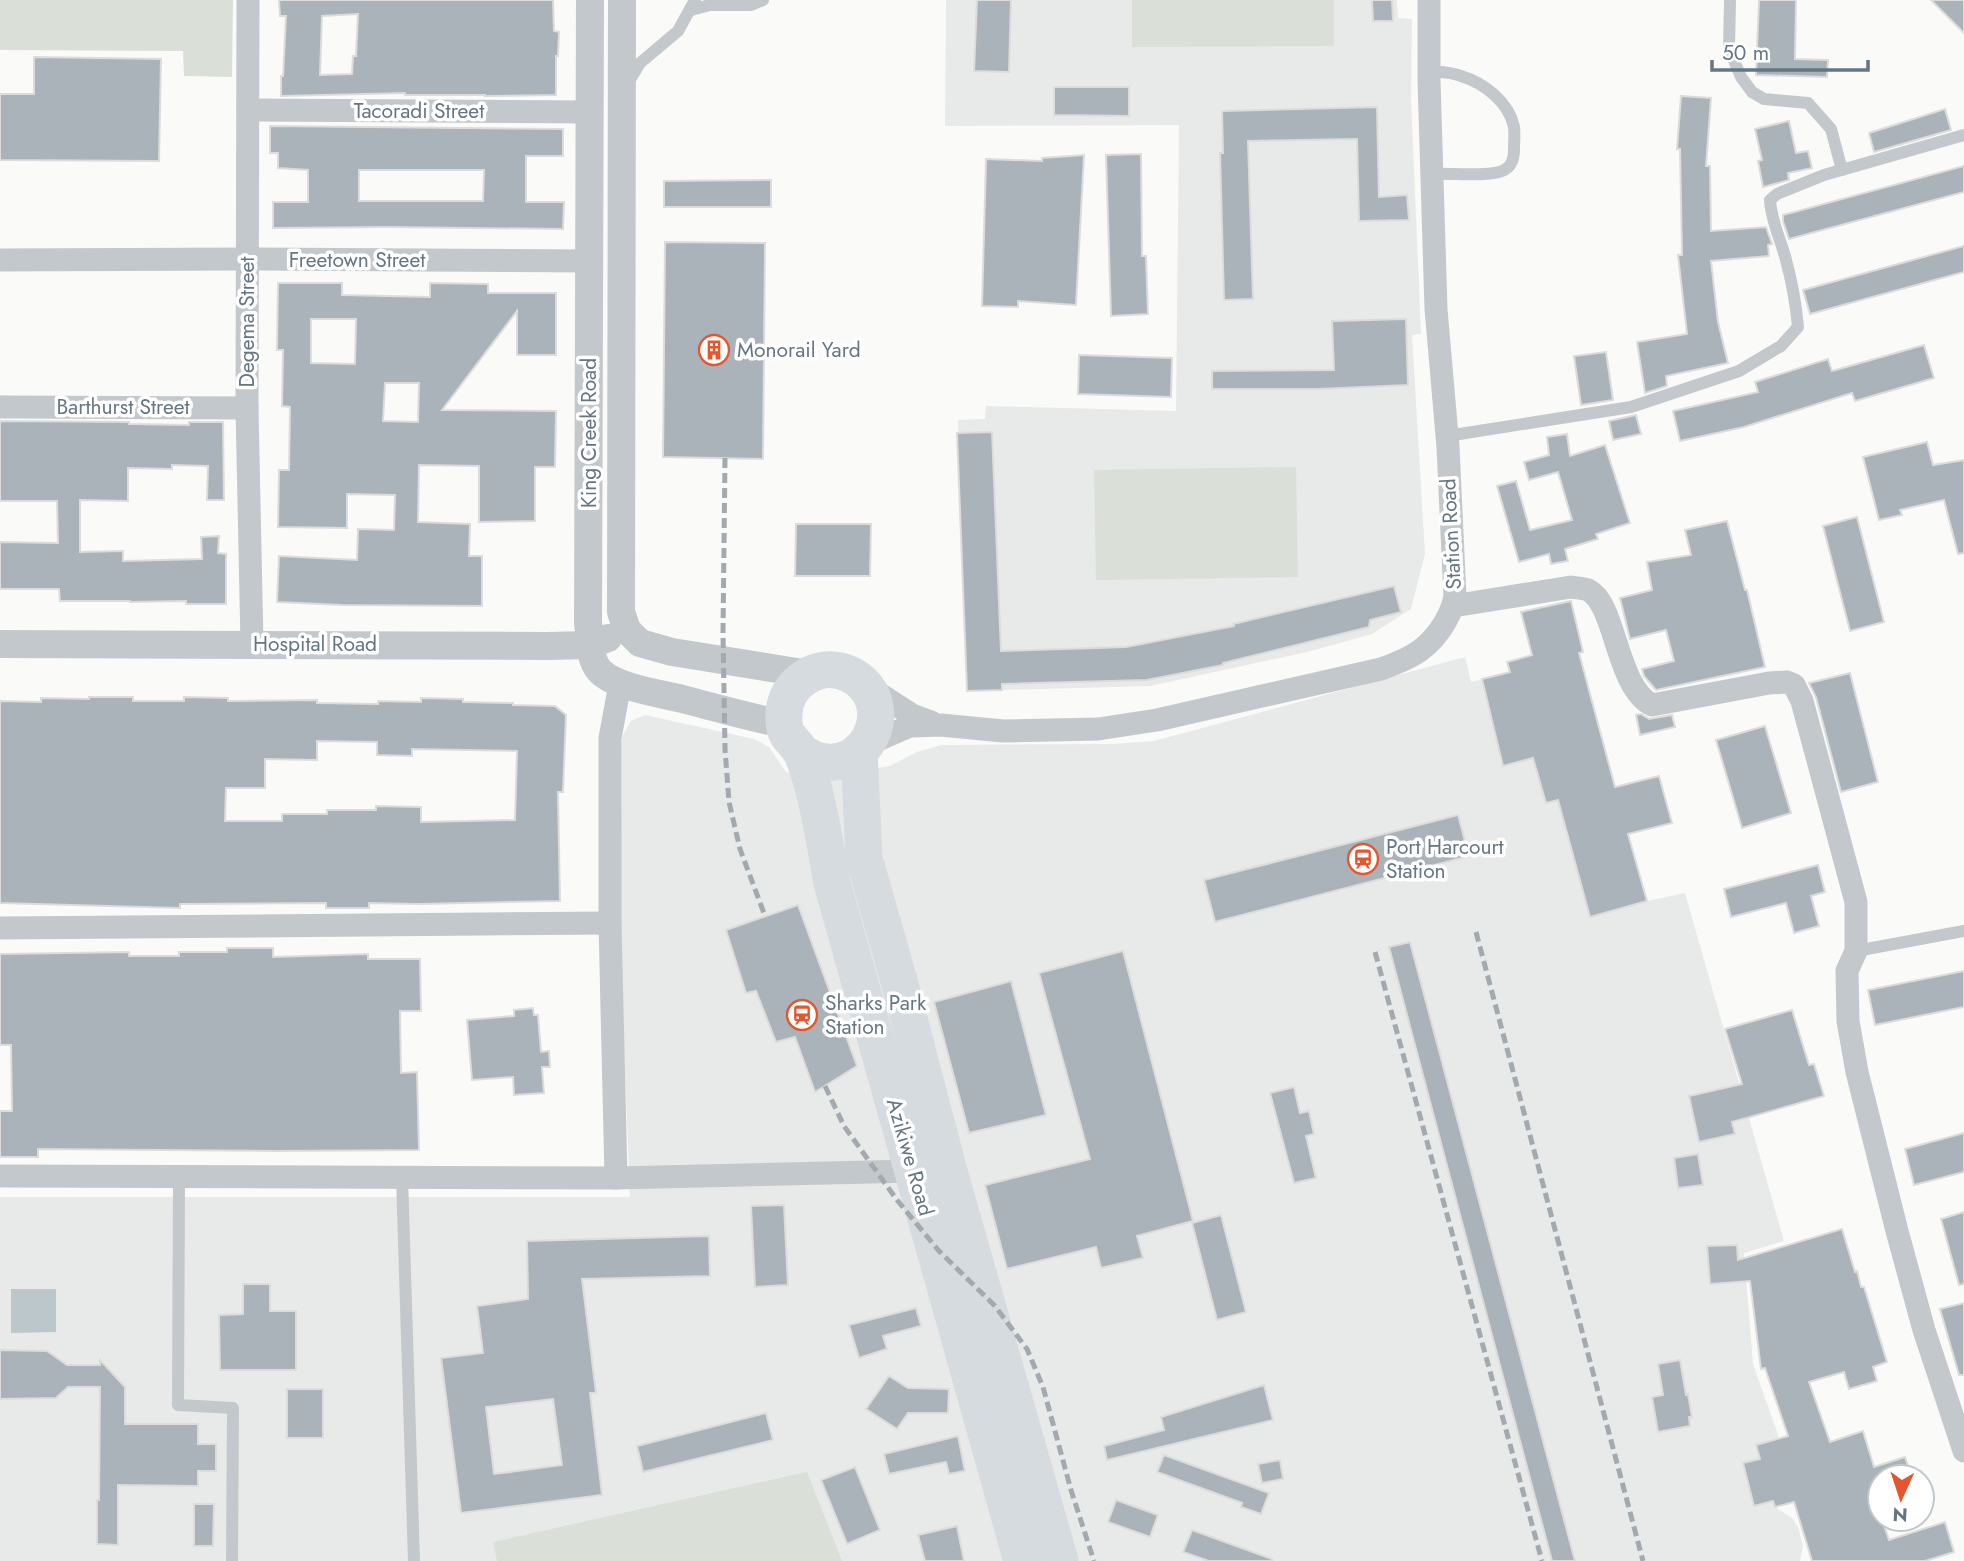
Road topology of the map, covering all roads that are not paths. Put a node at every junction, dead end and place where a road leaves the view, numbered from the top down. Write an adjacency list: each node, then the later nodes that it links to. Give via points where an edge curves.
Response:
1 (248, 0): 12 (street, Degema Street)
2 (590, 0): 13 (street, King Creek Road)
3 (622, 0): 11 (street, King Creek Road)
4 (764, 0): 8 (lane)
5 (1429, 0): 10 (street, Station Road)
6 (1730, 0): 15 (lane, via 1729,49 1741,77 1764,99 1808,103 1831,129)
7 (723, 2): 8 (lane); 9 (lane)
8 (746, 3)
9 (693, 5): 11 (lane, via 678,30 640,63)
10 (1429, 71): 16 (street, Station Road); 16 (lane, via 1477,81 1498,99 1514,127 1514,155 1504,170)
11 (622, 92): 24 (street, King Creek Road, via 621,612)
12 (248, 110): 13 (street, Tacoradi Street); 17 (street, Degema Street)
13 (589, 112): 19 (street, King Creek Road)
14 (1964, 135): 15 (lane)
15 (1842, 170): 22 (lane, via 1770,200 1798,327 1781,346 1739,371 1631,407)
16 (1431, 174): 22 (street, Station Road)
17 (248, 259): 18 (street, Freetown Street); 19 (street, Freetown Street); 21 (street, Degema Street)
18 (0, 260)
19 (589, 261): 27 (street, King Creek Road)
20 (0, 407): 21 (street, Barthurst Street)
21 (247, 408): 26 (street, Degema Street)
22 (1447, 436): 23 (street, Station Road)
23 (1453, 606): 31 (street, Station Road, via 1438,633 1415,654 1381,669 1098,729 1003,731); 37 (street, via 1571,587 1589,590 1601,604 1631,683 1652,705 1769,683 1794,685 1856,902)
24 (627, 630): 27 (street, Hospital Road); 28 (street, via 640,643 672,652)
25 (0, 644): 26 (street, Hospital Road)
26 (252, 644): 27 (street, Hospital Road)
27 (590, 645): 29 (street, King Creek Road, via 596,668)
28 (809, 674): 30 (main road, via 828,669 847,673); 32 (main road, via 786,701 783,713)
29 (620, 684): 32 (street, King Creek Road, via 733,713); 34 (street, via 610,738)
30 (863, 684): 31 (street, Station Road, via 912,715); 33 (main road, via 874,700 876,715 874,731)
31 (941, 725): 33 (street, Station Road, via 910,726)
32 (793, 738): 33 (main road, via 815,760 846,759); 38 (main road, Azikiwe Road, via 812,784 832,883)
33 (863, 748): 47 (main road, Azikiwe Road, via 864,858)
34 (610, 922): 35 (street); 42 (street)
35 (0, 928)
36 (1964, 930): 37 (lane)
37 (1856, 951): 43 (street, via 1847,971 1848,1021 1857,1072 1921,1318)
38 (914, 1171): 42 (street); 46 (main road, Azikiwe Road)
39 (0, 1176): 40 (street)
40 (179, 1176): 41 (street); 44 (lane, via 178,1405 233,1408)
41 (402, 1177): 42 (street); 45 (lane)
42 (616, 1178)
43 (1964, 1451)
44 (232, 1561)
45 (414, 1561)
46 (1022, 1561)
47 (1060, 1561)

